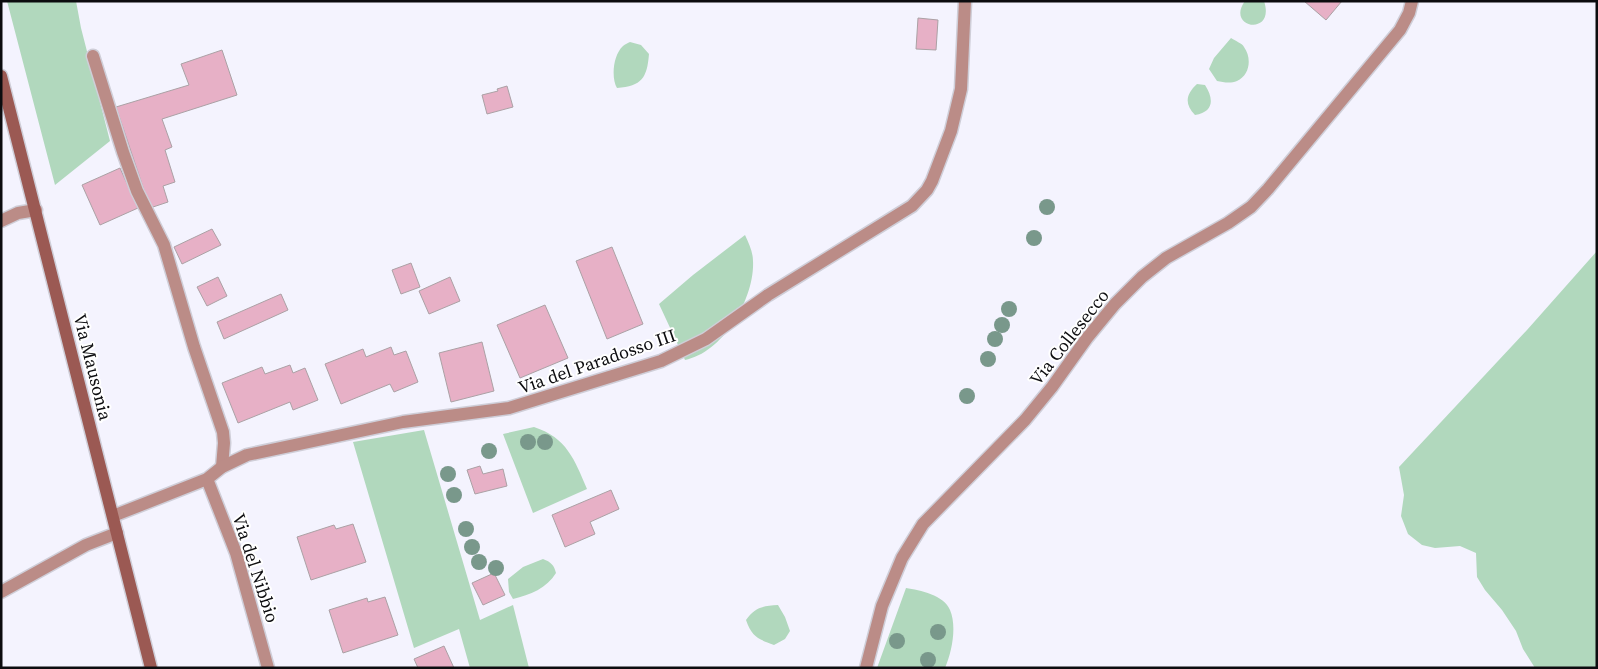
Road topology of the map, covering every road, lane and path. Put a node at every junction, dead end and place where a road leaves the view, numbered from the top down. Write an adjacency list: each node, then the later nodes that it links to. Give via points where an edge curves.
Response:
1 (965, 1): 7 (street, Via del Paradosso III, via 961,89 944,153 927,190 905,210 768,295 706,339 636,370 509,408 402,422 247,455)
2 (1412, 1): 14 (street, Via Collesecco, via 1400,30 1268,189 1251,207 1166,258 1142,277 1087,338 1025,420 922,524 902,558 882,606)
3 (93, 56): 7 (street, via 126,160 164,245 223,432)
4 (1, 76): 5 (main road, Via Mausonia)
5 (36, 210): 6 (street, via 18,213); 9 (main road, Via Mausonia)
6 (1, 221)
7 (222, 467): 8 (street, Via del Paradosso III)
8 (207, 479): 9 (street, Via del Paradosso III); 13 (street, Via del Nibbio, via 236,553)
9 (113, 516): 10 (main road, Via Mausonia)
10 (117, 533): 11 (street, via 86,545); 12 (main road, Via Mausonia)
11 (1, 592)
12 (151, 668)
13 (268, 668)
14 (866, 668)

